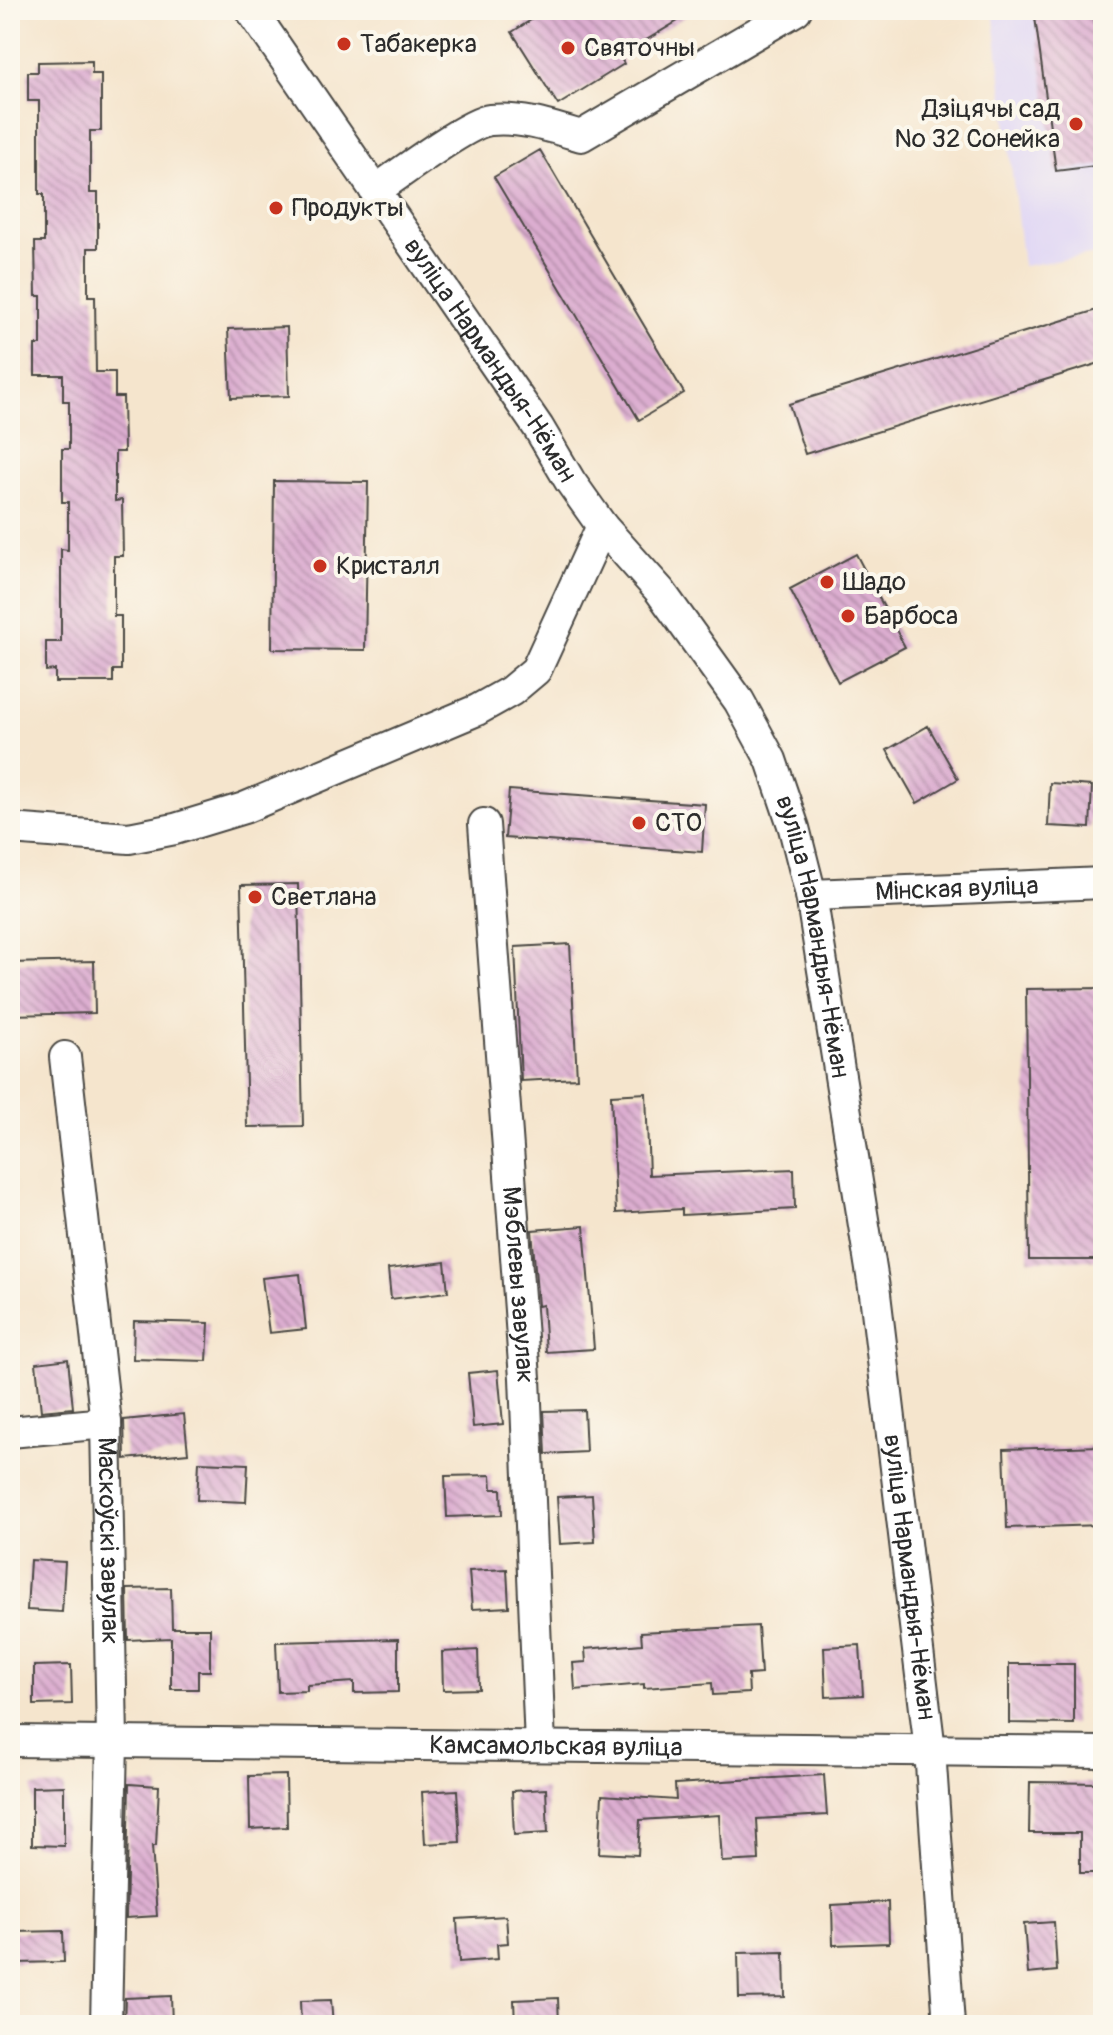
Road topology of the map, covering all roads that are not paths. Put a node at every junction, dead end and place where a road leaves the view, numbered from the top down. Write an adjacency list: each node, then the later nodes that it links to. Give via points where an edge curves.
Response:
1 (251, 10): 3 (street, вуліца Нармандыя-Нёман)
2 (796, 10): 3 (street, via 581,136 530,121 487,120)
3 (375, 191): 4 (street, вуліца Нармандыя-Нёман)
4 (602, 526): 6 (street, via 536,670 477,710 244,808 175,829 129,838); 8 (street, вуліца Нармандыя-Нёман, via 660,591 739,701 771,760)
5 (484, 824): 14 (street, Мэблевы завулак, via 525,1378)
6 (10, 829)
7 (1103, 883): 8 (street, Мінская вуліца)
8 (811, 895): 15 (street, вуліца Нармандыя-Нёман, via 875,1294)
9 (65, 1057): 10 (street, Маскоўскі завулак)
10 (106, 1423): 11 (street); 12 (street, Маскоўскі завулак)
11 (10, 1432)
12 (112, 1740): 13 (street, Камсамольская вуліца); 14 (street, Камсамольская вуліца); 17 (street, Маскоўскі завулак)
13 (10, 1741)
14 (540, 1746): 15 (street, Камсамольская вуліца)
15 (930, 1750): 16 (street, Камсамольская вуліца); 18 (street, вуліца Нармандыя-Нёман)
16 (1103, 1752)
17 (106, 2025)
18 (949, 2025)

